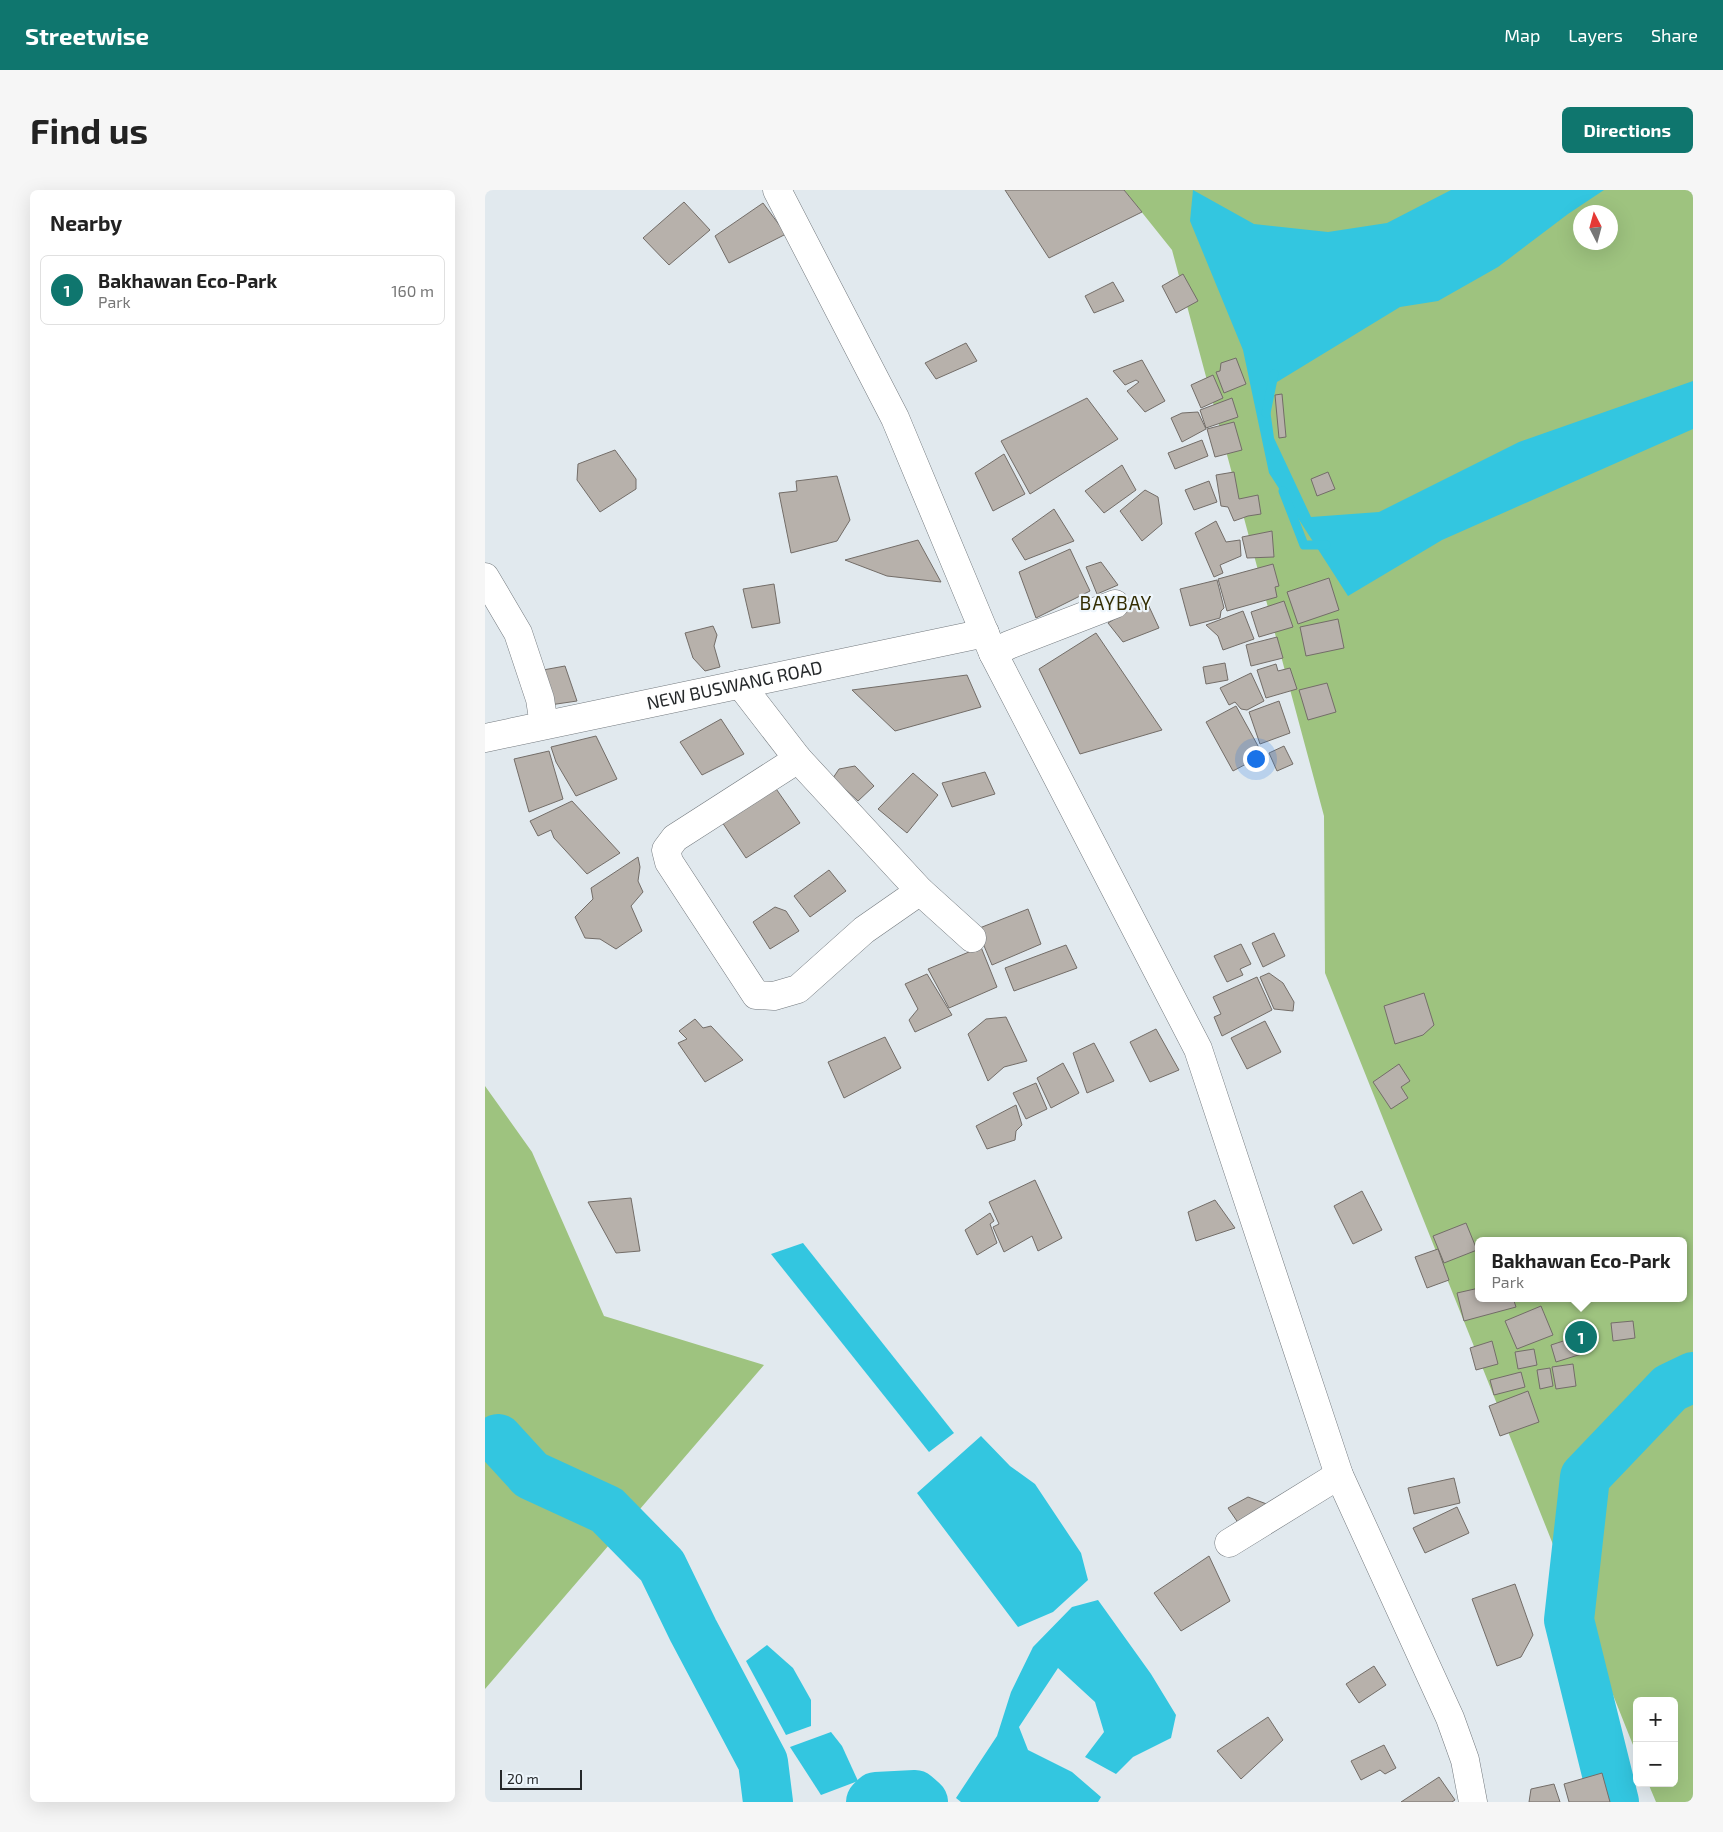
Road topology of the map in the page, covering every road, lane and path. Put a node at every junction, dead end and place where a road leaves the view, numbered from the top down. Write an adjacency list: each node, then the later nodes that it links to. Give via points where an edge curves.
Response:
1 (777, 190): 4 (street, via 895,418)
2 (485, 577): 6 (street, via 518,633 540,699)
3 (1115, 604): 4 (street, NEW BUSWANG ROAD)
4 (989, 643): 5 (street, NEW BUSWANG ROAD); 11 (street, via 1198,1049)
5 (740, 684): 6 (street, NEW BUSWANG ROAD); 8 (street)
6 (544, 725): 7 (street, NEW BUSWANG ROAD)
7 (485, 738)
8 (798, 759): 9 (street); 9 (street, via 675,838 666,850 669,862 756,995 774,996 798,989 864,930)
9 (920, 891): 10 (street)
10 (972, 938)
11 (1339, 1475): 12 (street); 13 (street, via 1450,1718 1465,1760)
12 (1229, 1543)
13 (1473, 1802)

